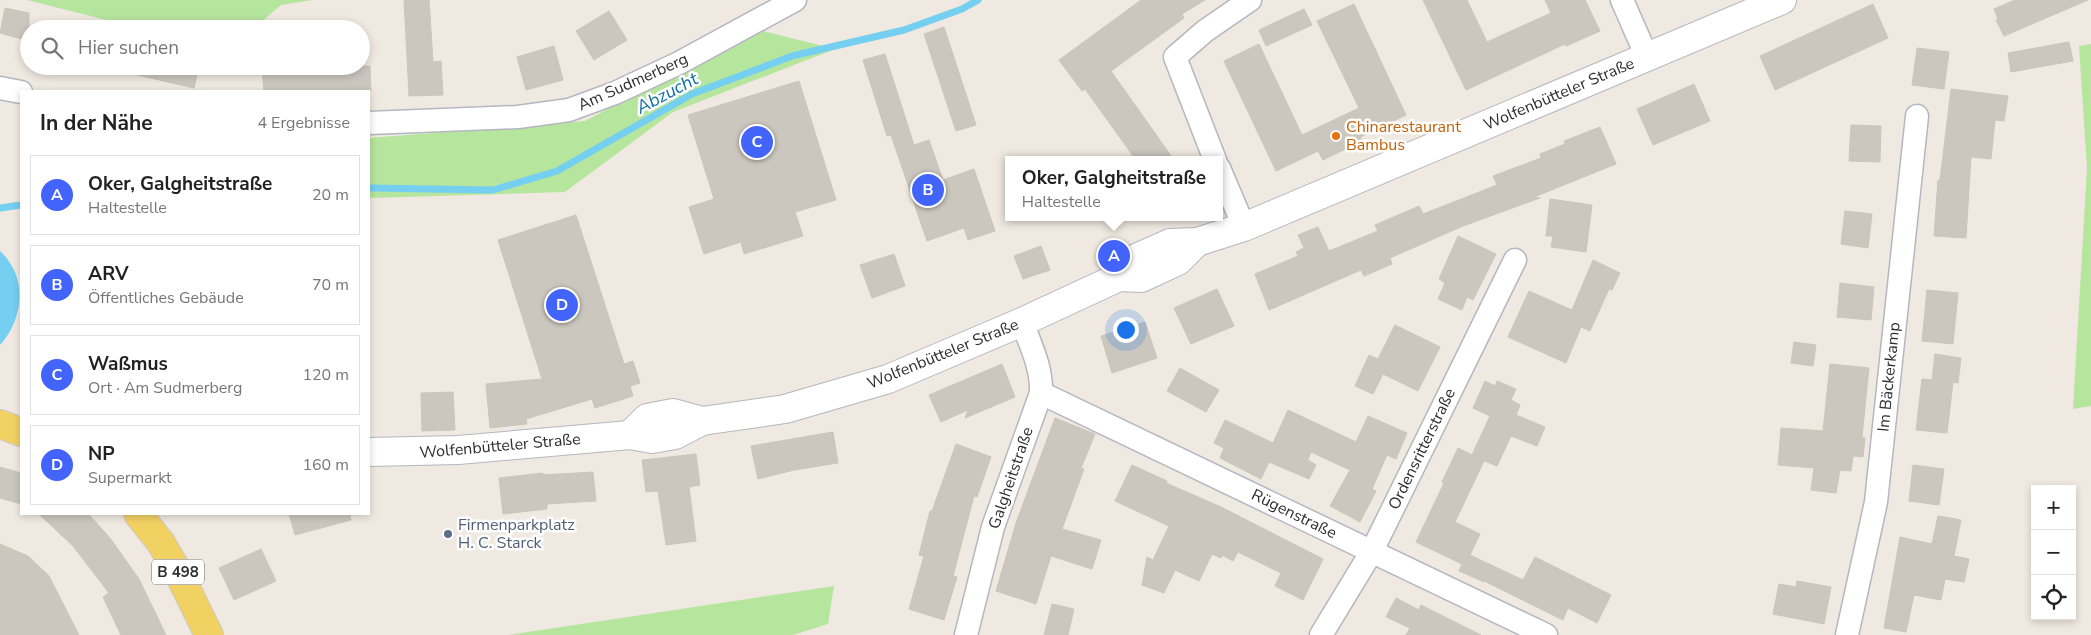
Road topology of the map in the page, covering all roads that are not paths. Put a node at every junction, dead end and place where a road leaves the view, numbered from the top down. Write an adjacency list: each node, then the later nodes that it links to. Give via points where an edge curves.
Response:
1 (795, 0): 9 (street, Am Sudmerberg, via 679,63 569,110 518,117)
2 (1250, 0): 10 (street, via 1205,31 1175,57)
3 (1622, 0): 5 (street)
4 (1782, 0): 5 (main road, Wolfenbütteler Straße)
5 (1647, 57): 12 (main road, Wolfenbütteler Straße)
6 (0, 88): 7 (street)
7 (20, 92)
8 (1916, 116): 25 (street, Im Bäckerkamp, via 1876,502)
9 (370, 123)
10 (1213, 156)
11 (1223, 177): 12 (street)
12 (1244, 227): 14 (main road, Wolfenbütteler Straße, via 1197,242 1178,261 1141,278 1119,278)
13 (1515, 260): 20 (street, Ordensritterstraße)
14 (1022, 322): 15 (street, Galgheitstraße, via 1038,364); 18 (main road, Wolfenbütteler Straße, via 888,380 785,409 702,421 676,435 652,439 630,435 458,450)
15 (1041, 393): 20 (street, Rügenstraße); 22 (street, Galgheitstraße, via 993,527)
16 (0, 424): 17 (main road)
17 (20, 432)
18 (370, 452)
19 (139, 515): 21 (main road, B 498, via 161,543)
20 (1372, 551): 23 (street, Ordensritterstraße); 24 (street, Rügenstraße)
21 (209, 635)
22 (966, 635)
23 (1321, 635)
24 (1546, 635)
25 (1846, 635)

